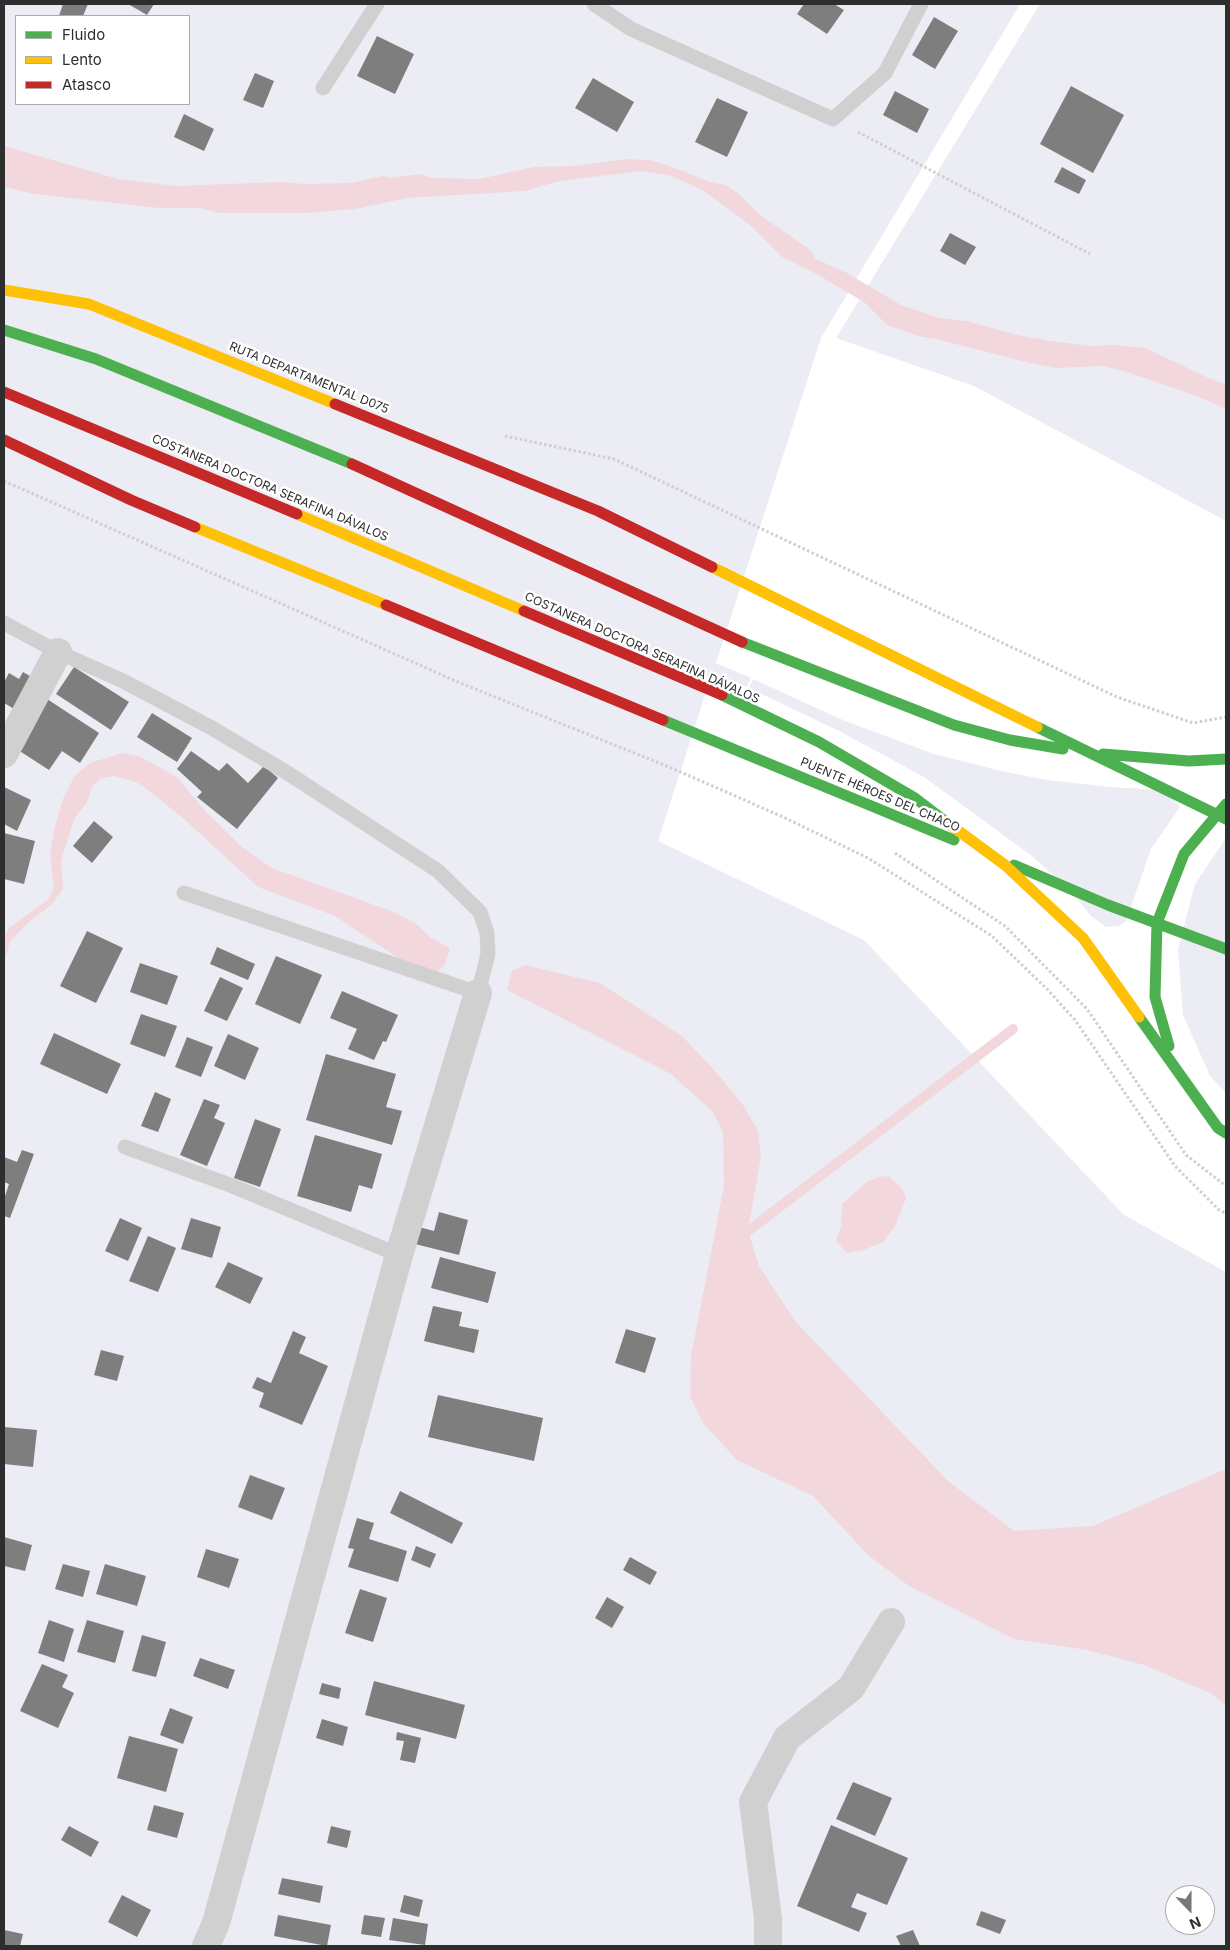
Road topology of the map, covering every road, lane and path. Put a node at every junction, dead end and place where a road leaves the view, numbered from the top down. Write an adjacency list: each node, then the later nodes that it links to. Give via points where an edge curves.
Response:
1 (377, 4): 4 (lane)
2 (594, 4): 5 (lane, via 631,29)
3 (921, 4): 5 (lane, via 885,73)
4 (324, 88)
5 (834, 119): 6 (path)
6 (1090, 254)
7 (4, 290): 17 (highway, RUTA DEPARTAMENTAL D075, via 89,304 598,511)
8 (4, 330): 15 (highway, via 96,359 344,461 760,650 954,724 1010,740 1083,752 1189,761)
9 (4, 392): 22 (highway, COSTANERA DOCTORA SERAFINA DÁVALOS, via 731,700 819,742 915,798 1005,865 1083,938)
10 (4, 440): 20 (highway, PUENTE HÉROES DEL CHACO, via 131,500 1108,904)
11 (4, 481): 26 (path, via 458,682 692,777 868,858 992,936 1040,982 1075,1020 1175,1166 1219,1210)
12 (4, 623): 13 (lane)
13 (58, 652): 14 (street); 21 (lane, via 123,681 210,727 286,772 438,871 480,912 487,932 488,954)
14 (4, 754)
15 (1226, 759)
16 (1226, 804): 22 (highway, COSTANERA DOCTORA SERAFINA DÁVALOS, via 1184,854 1158,923 1154,997)
17 (1226, 819)
18 (890, 850): 25 (path, via 1005,926 1087,1009 1186,1155)
19 (184, 893): 21 (lane)
20 (1226, 949)
21 (478, 993): 27 (street)
22 (1175, 1066): 23 (highway, COSTANERA DOCTORA SERAFINA DÁVALOS, via 1218,1128)
23 (1226, 1133)
24 (125, 1147): 27 (lane, via 230,1185)
25 (1226, 1186)
26 (1226, 1213)
27 (399, 1255): 29 (street, via 216,1923)
28 (891, 1622): 30 (street, via 851,1688 787,1738 753,1802 768,1919)
29 (206, 1946)
30 (768, 1946)

